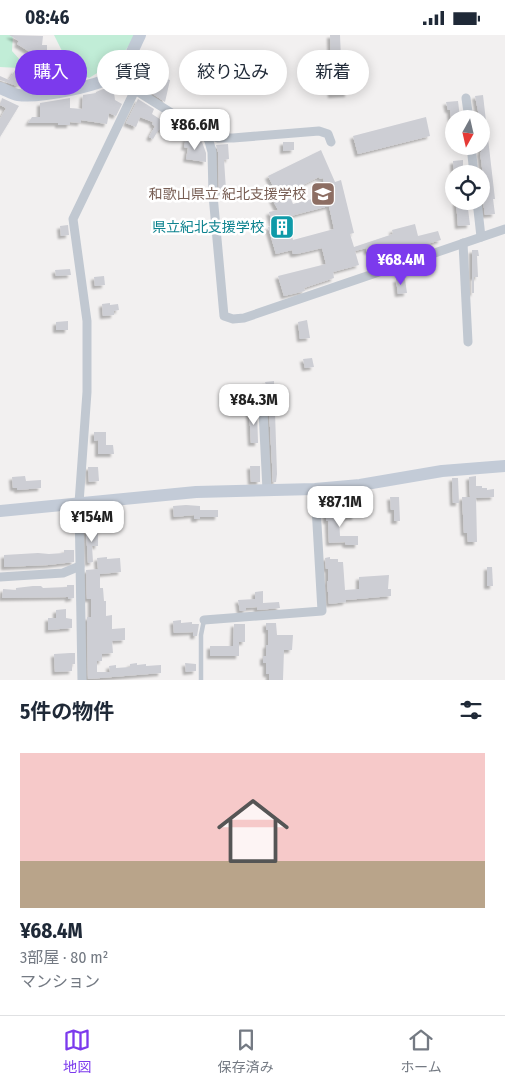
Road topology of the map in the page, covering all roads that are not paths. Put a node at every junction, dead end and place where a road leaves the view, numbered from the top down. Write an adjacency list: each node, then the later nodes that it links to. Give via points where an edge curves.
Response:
1 (140, 35): 2 (street)
2 (132, 50)
3 (97, 82): 4 (street, via 63,92 30,96 16,95)
4 (0, 88)
5 (133, 95): 20 (street, via 73,219 87,321 87,392)
6 (143, 95): 9 (street)
7 (466, 98): 8 (street)
8 (468, 110)
9 (205, 134): 10 (street, via 233,138 320,131 328,134); 14 (street, via 212,152 224,316 244,318)
10 (331, 142)
11 (478, 210): 13 (street)
12 (505, 229): 13 (street)
13 (481, 237): 14 (street)
14 (463, 243): 15 (street)
15 (468, 342)
16 (262, 391): 19 (street)
17 (505, 466): 18 (street, via 442,471)
18 (315, 489): 19 (street); 24 (street, via 322,611)
19 (266, 490): 20 (street, via 196,492)
20 (79, 503): 21 (street); 22 (street)
21 (0, 511)
22 (80, 566): 23 (street, via 63,573); 25 (street)
23 (0, 577)
24 (204, 620): 26 (lane)
25 (82, 680)
26 (201, 680)

